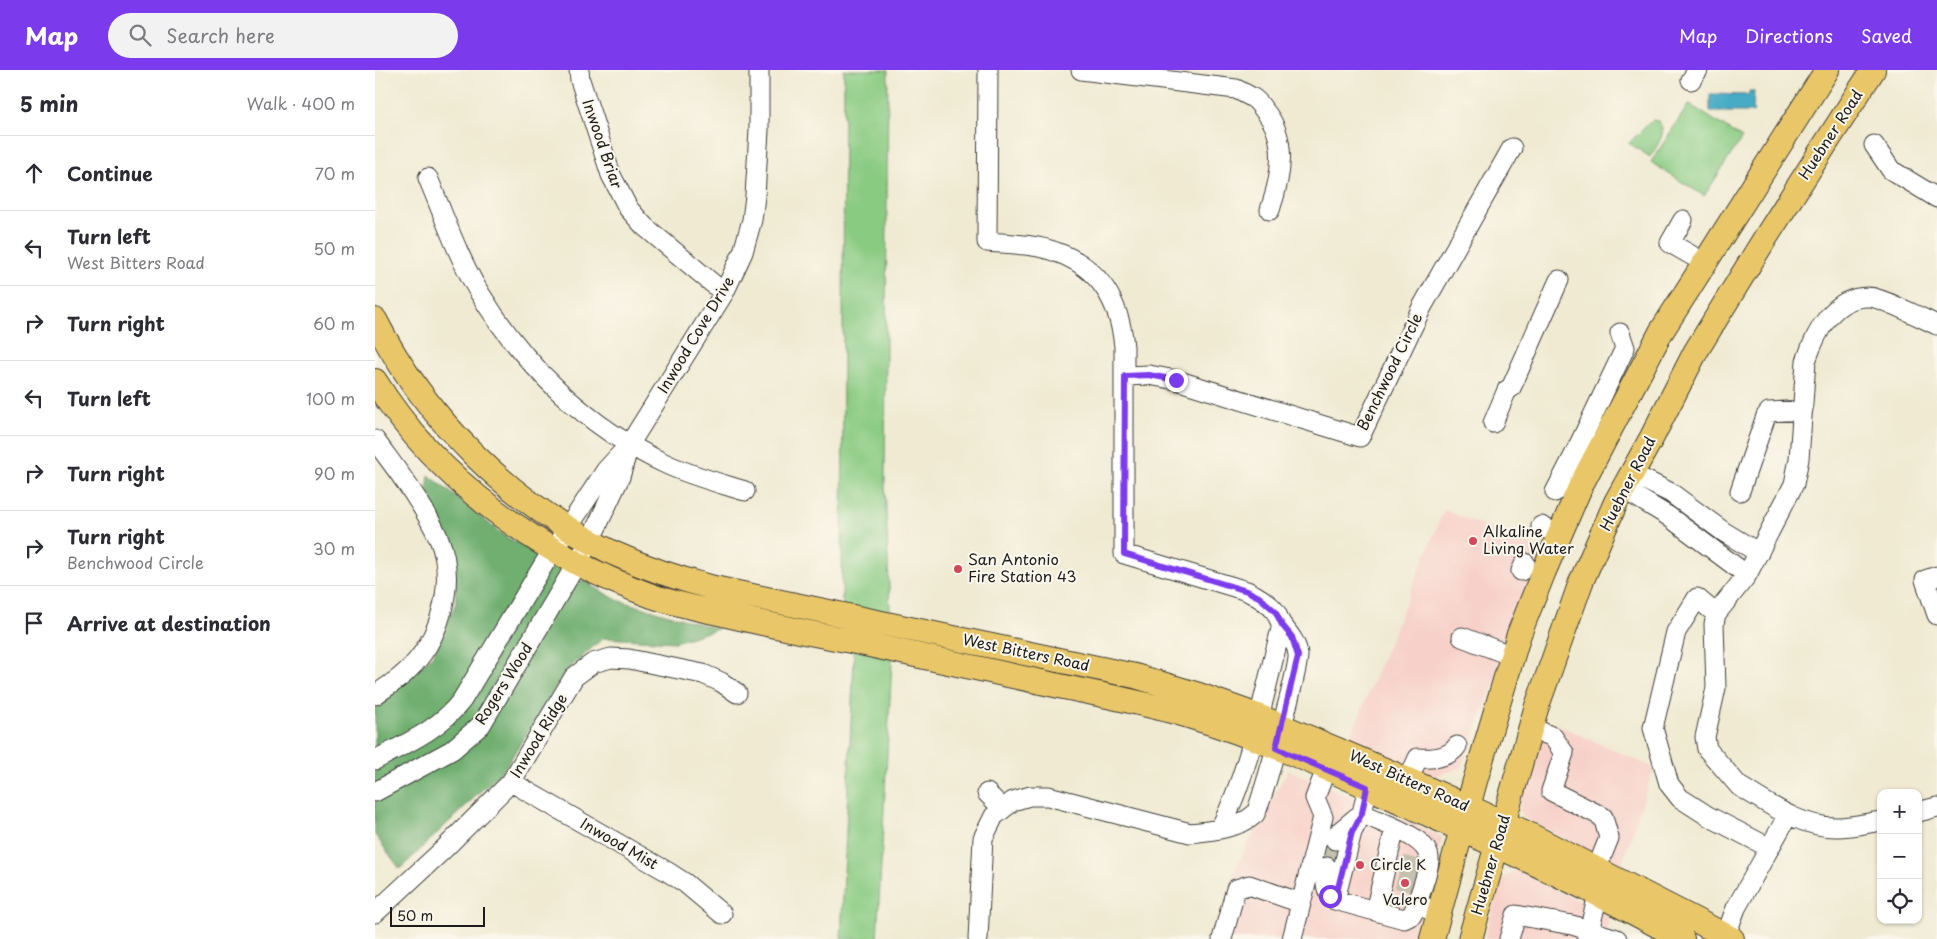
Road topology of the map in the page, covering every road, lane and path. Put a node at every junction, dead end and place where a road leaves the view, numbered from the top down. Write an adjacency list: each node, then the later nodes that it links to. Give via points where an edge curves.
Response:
1 (579, 70): 15 (street, Inwood Briar, via 611,176 628,208)
2 (759, 70): 15 (street, Inwood Cove Drive, via 759,130 752,220 743,252)
3 (988, 70): 19 (street, via 987,242 1056,252 1075,260 1092,273 1106,289 1123,328)
4 (1081, 70): 11 (street, via 1236,89 1255,99 1273,120 1279,139 1278,186)
5 (1827, 70): 13 (main road)
6 (1873, 70): 26 (main road, Huebner Road, via 1696,351)
7 (1874, 145): 10 (street, via 1891,170)
8 (1513, 148): 19 (street, Benchwood Circle, via 1422,307 1360,436 1176,380 1149,375)
9 (428, 178): 24 (street, via 474,283 502,327 559,392 585,415)
10 (1937, 198)
11 (1270, 210)
12 (1683, 220): 13 (street, via 1670,243)
13 (1705, 263): 25 (main road)
14 (1559, 280): 22 (street)
15 (724, 293): 24 (street, Inwood Cove Drive)
16 (375, 320): 31 (main road, West Bitters Road, via 415,386 445,425 513,489)
17 (1937, 325): 21 (street, via 1871,297 1849,299 1829,316 1811,346 1806,361)
18 (1620, 333): 25 (street, via 1625,348)
19 (1125, 376): 41 (street, via 1124,554 1247,591 1275,611)
20 (375, 382): 33 (main road, West Bitters Road, via 415,436 453,476 495,511)
21 (1803, 410): 29 (street, via 1769,412); 34 (street, via 1794,484)
22 (1493, 423)
23 (375, 440): 52 (street, via 418,501 439,540 446,576 446,600 438,628 420,655 407,672)
24 (629, 445): 27 (street, Inwood Cove Drive); 28 (street, via 667,464)
25 (1584, 458): 26 (main road); 30 (street); 46 (main road, via 1581,485 1550,530 1530,568)
26 (1627, 481): 34 (street, via 1645,480 1671,493); 36 (street, via 1635,496 1668,516); 55 (main road, Huebner Road, via 1581,582)
27 (607, 484): 31 (street, Inwood Cove Drive); 32 (street, Inwood Cove Drive)
28 (745, 491)
29 (1740, 491)
30 (1555, 492)
31 (567, 528): 32 (main road, West Bitters Road); 33 (street, Rogers Wood)
32 (590, 541): 35 (street, Inwood Cove Drive); 42 (main road, West Bitters Road, via 669,576)
33 (554, 549): 35 (main road, West Bitters Road); 40 (street, Rogers Wood)
34 (1759, 553): 36 (street)
35 (578, 562): 43 (street, Rogers Wood); 47 (main road, West Bitters Road, via 655,597)
36 (1747, 575): 38 (street)
37 (1937, 576): 39 (street, via 1925,580)
38 (1716, 614): 73 (street, via 1713,637 1716,688 1705,728 1707,749 1739,786); 81 (street, via 1697,598 1676,632 1653,728 1669,784 1680,798)
39 (1937, 615)
40 (513, 616): 43 (street); 58 (street, Rogers Wood, via 455,709 436,726)
41 (1282, 625): 48 (street); 50 (street, via 1292,637 1298,656)
42 (903, 628): 45 (main road, West Bitters Road); 47 (street)
43 (537, 630): 63 (street, Rogers Wood, via 481,725 452,750)
44 (1462, 637): 46 (street)
45 (965, 640): 49 (street); 54 (main road, West Bitters Road, via 1135,676 1199,695)
46 (1498, 651): 67 (main road)
47 (903, 652): 49 (main road, West Bitters Road)
48 (1273, 657): 50 (street); 54 (street)
49 (960, 664): 54 (main road, West Bitters Road)
50 (1296, 664): 53 (street)
51 (737, 693): 61 (street, Inwood Ridge, via 703,674 629,659 611,658 593,663 574,678)
52 (375, 695)
53 (1282, 725): 54 (main road, West Bitters Road); 57 (street); 60 (main road, West Bitters Road)
54 (1256, 727): 57 (main road, West Bitters Road); 65 (street)
55 (1531, 728): 74 (main road, Huebner Road); 83 (street, via 1553,737 1563,753 1551,791 1603,818 1609,838)
56 (1457, 746): 60 (street, via 1440,756 1418,758)
57 (1276, 748): 59 (main road, West Bitters Road); 66 (street)
58 (375, 760)
59 (1326, 769): 62 (main road, West Bitters Road); 88 (street, via 1315,798 1323,818)
60 (1408, 780): 67 (main road, West Bitters Road)
61 (511, 782): 91 (street, Inwood Ridge); 92 (street, Inwood Mist, via 668,872)
62 (1367, 787): 68 (main road, West Bitters Road); 72 (street)
63 (375, 792)
64 (987, 793): 70 (street)
65 (1236, 793): 66 (street); 76 (street)
66 (1260, 803): 76 (street, via 1257,812 1245,822)
67 (1468, 806): 74 (main road, West Bitters Road); 78 (main road)
68 (1413, 807): 77 (street); 78 (main road, West Bitters Road)
69 (1937, 807): 71 (street)
70 (1003, 809): 76 (street, via 1013,801 1030,796 1048,796 1190,833); 95 (street, via 994,816 983,838)
71 (1922, 811)
72 (1362, 813): 77 (street); 79 (street, via 1339,832); 87 (street, via 1352,832)
73 (1788, 815): 75 (street, via 1817,825 1838,827); 81 (street)
74 (1503, 822): 80 (main road, Huebner Road); 83 (main road, West Bitters Road)
75 (1877, 822)
76 (1221, 827)
77 (1399, 829): 85 (street); 85 (street, via 1424,846 1429,859)
78 (1462, 829): 80 (main road, West Bitters Road); 84 (main road)
79 (1335, 840)
80 (1496, 846): 86 (main road, West Bitters Road); 99 (main road, Huebner Road)
81 (1770, 848): 94 (street, via 1736,908)
82 (1327, 867): 87 (street, via 1326,885)
83 (1597, 868): 94 (main road, West Bitters Road)
84 (1449, 877): 85 (street); 90 (main road)
85 (1408, 882): 89 (street); 89 (street, via 1412,915 1408,918); 90 (street, via 1427,909)
86 (1598, 895): 93 (street); 102 (main road, West Bitters Road)
87 (1335, 900): 89 (street)
88 (1301, 903): 96 (street, via 1249,885 1236,889); 97 (street)
89 (1375, 910)
90 (1439, 912): 98 (main road)
91 (375, 913)
92 (722, 914)
93 (1588, 934): 100 (street, via 1572,925 1516,915); 101 (street)
94 (1727, 938)
95 (978, 939)
96 (1223, 939)
97 (1294, 939)
98 (1432, 939)
99 (1470, 939)
100 (1509, 939)
101 (1617, 939)
102 (1682, 939)

